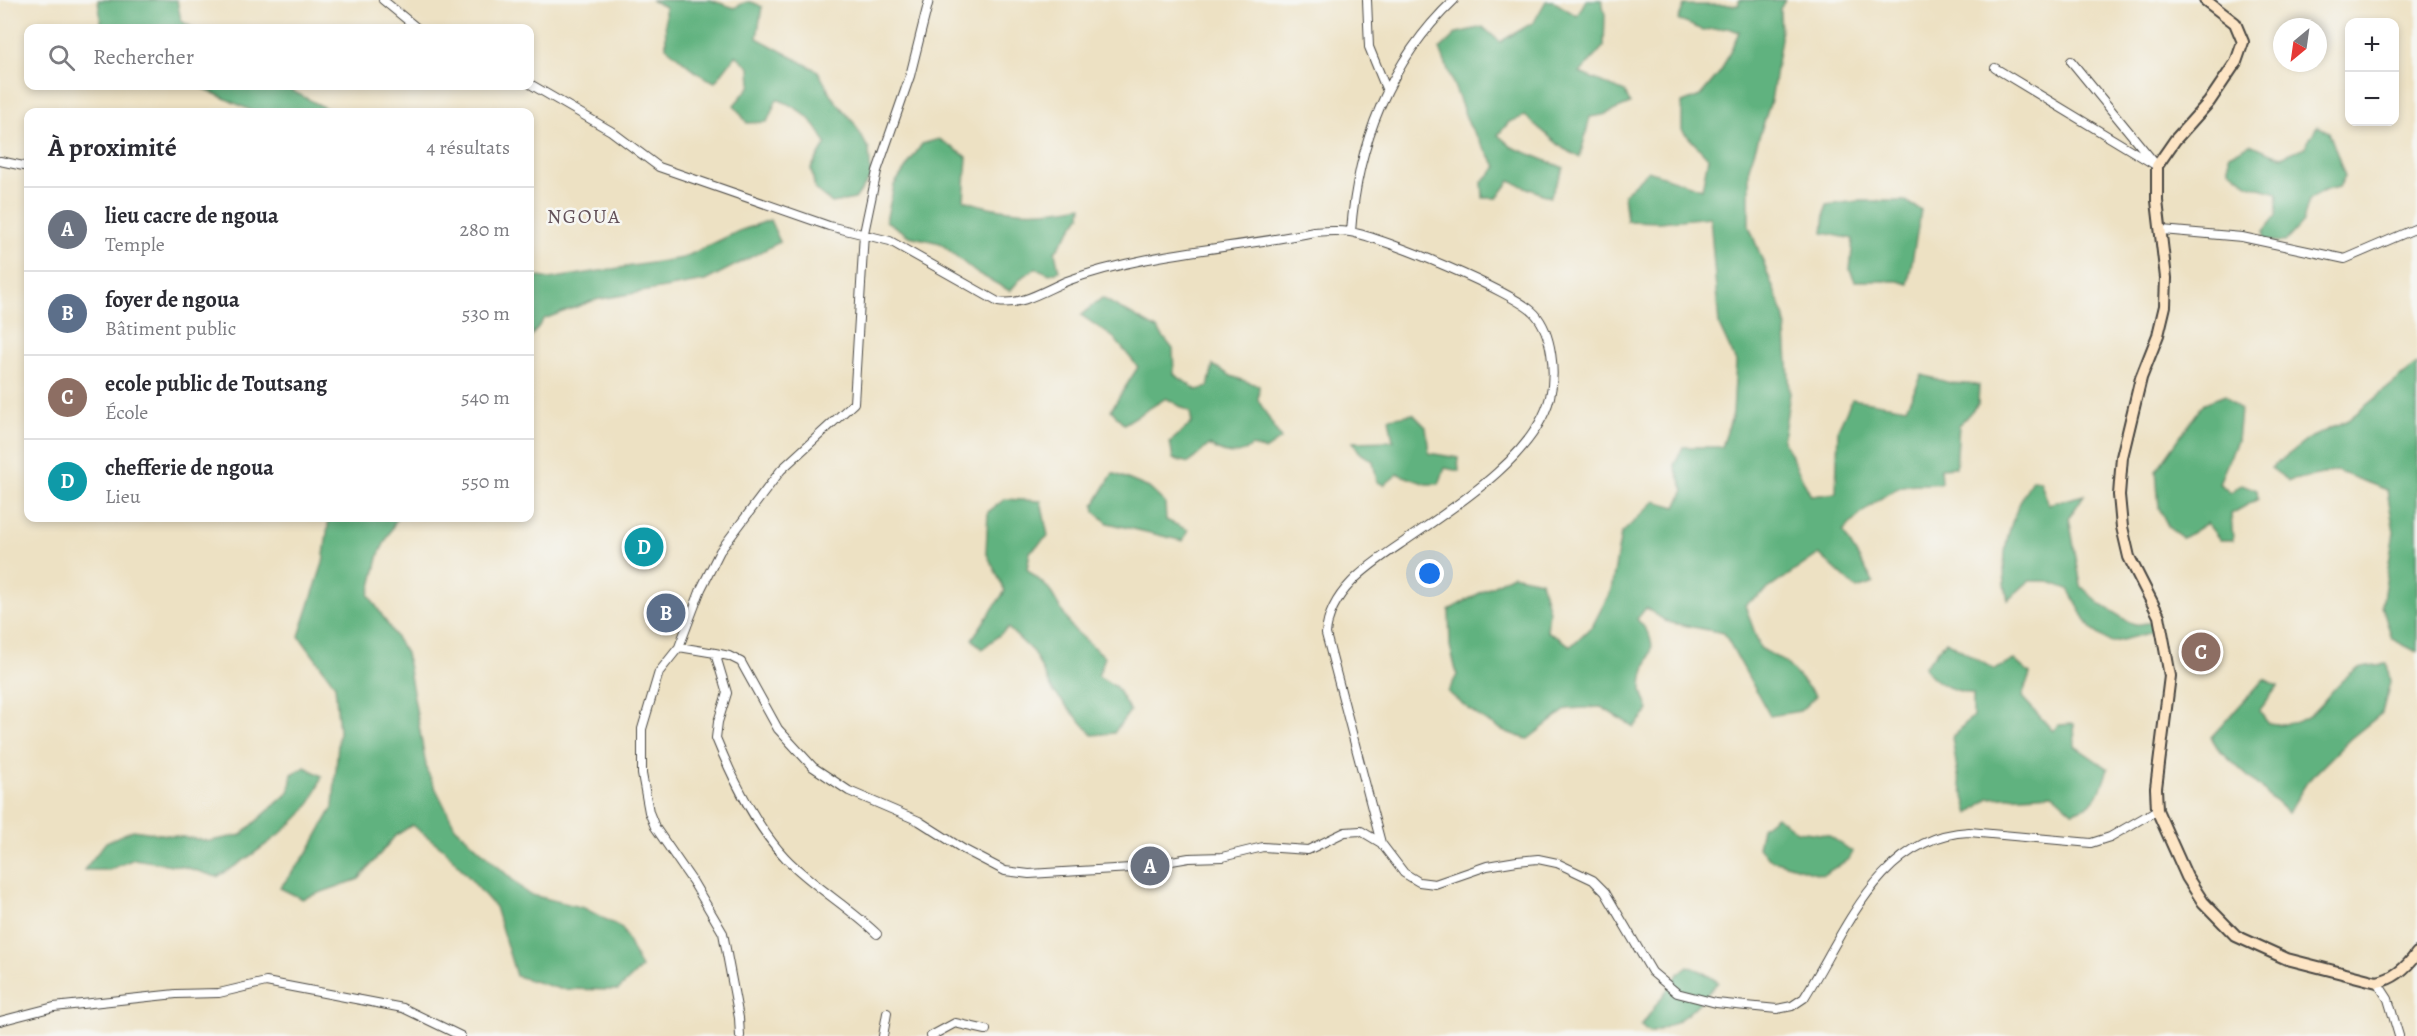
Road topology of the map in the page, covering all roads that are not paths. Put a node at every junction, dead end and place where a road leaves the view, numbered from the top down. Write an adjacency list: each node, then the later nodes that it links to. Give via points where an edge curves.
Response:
1 (383, 0): 6 (street)
2 (929, 0): 17 (street, via 913,66 877,171)
3 (1367, 0): 10 (street, via 1369,47)
4 (1454, 0): 10 (street, via 1421,37)
5 (2205, 0): 13 (street, via 2235,22 2243,42 2240,53 2209,102)
6 (412, 24)
7 (2071, 61): 13 (street)
8 (1995, 68): 13 (street)
9 (534, 86): 17 (street, via 587,116 659,167 829,226)
10 (1386, 91): 16 (street, via 1356,177)
11 (0, 161): 12 (street)
12 (24, 166)
13 (2157, 166): 15 (street)
14 (2417, 228): 15 (street, via 2345,259 2242,237)
15 (2162, 230): 20 (street, via 2165,306 2128,424 2119,495 2129,557 2159,616 2167,648 2169,700 2156,788)
16 (1351, 232): 17 (street, via 1314,232 1146,261 1069,280 1008,303 983,294 890,242); 21 (street, via 1429,260 1522,303 1536,315 1546,332 1552,373 1543,414 1516,454 1373,562 1339,598 1327,619 1326,634)
17 (864, 233): 18 (street, via 854,403 781,470 746,513 720,551 701,589)
18 (679, 647): 19 (street); 29 (street, via 659,672 642,729 644,785 655,827 723,933)
19 (715, 653): 21 (street, via 741,662 778,729 813,767 849,792 919,821 1005,871 1029,874 1131,868 1222,857 1263,847 1308,850 1345,832 1361,831); 22 (street, via 727,699 716,738 766,834 794,867)
20 (2157, 810): 21 (street, via 2091,843 1969,832 1933,838 1892,865 1863,896 1804,998 1777,1009 1716,1003 1677,993 1652,972 1636,950 1605,892 1593,880 1557,863 1538,859 1487,866 1435,884 1419,882 1404,873); 24 (street, via 2187,877 2236,936 2287,959)
21 (1381, 843)
22 (877, 934)
23 (2417, 953): 24 (street, via 2388,980)
24 (2377, 982): 32 (street, via 2388,999)
25 (887, 1013): 30 (street)
26 (0, 1021): 28 (street, via 54,1007 219,993 266,982 403,1008)
27 (986, 1030): 31 (street, via 955,1023)
28 (461, 1036)
29 (740, 1036)
30 (883, 1036)
31 (931, 1036)
32 (2400, 1036)

